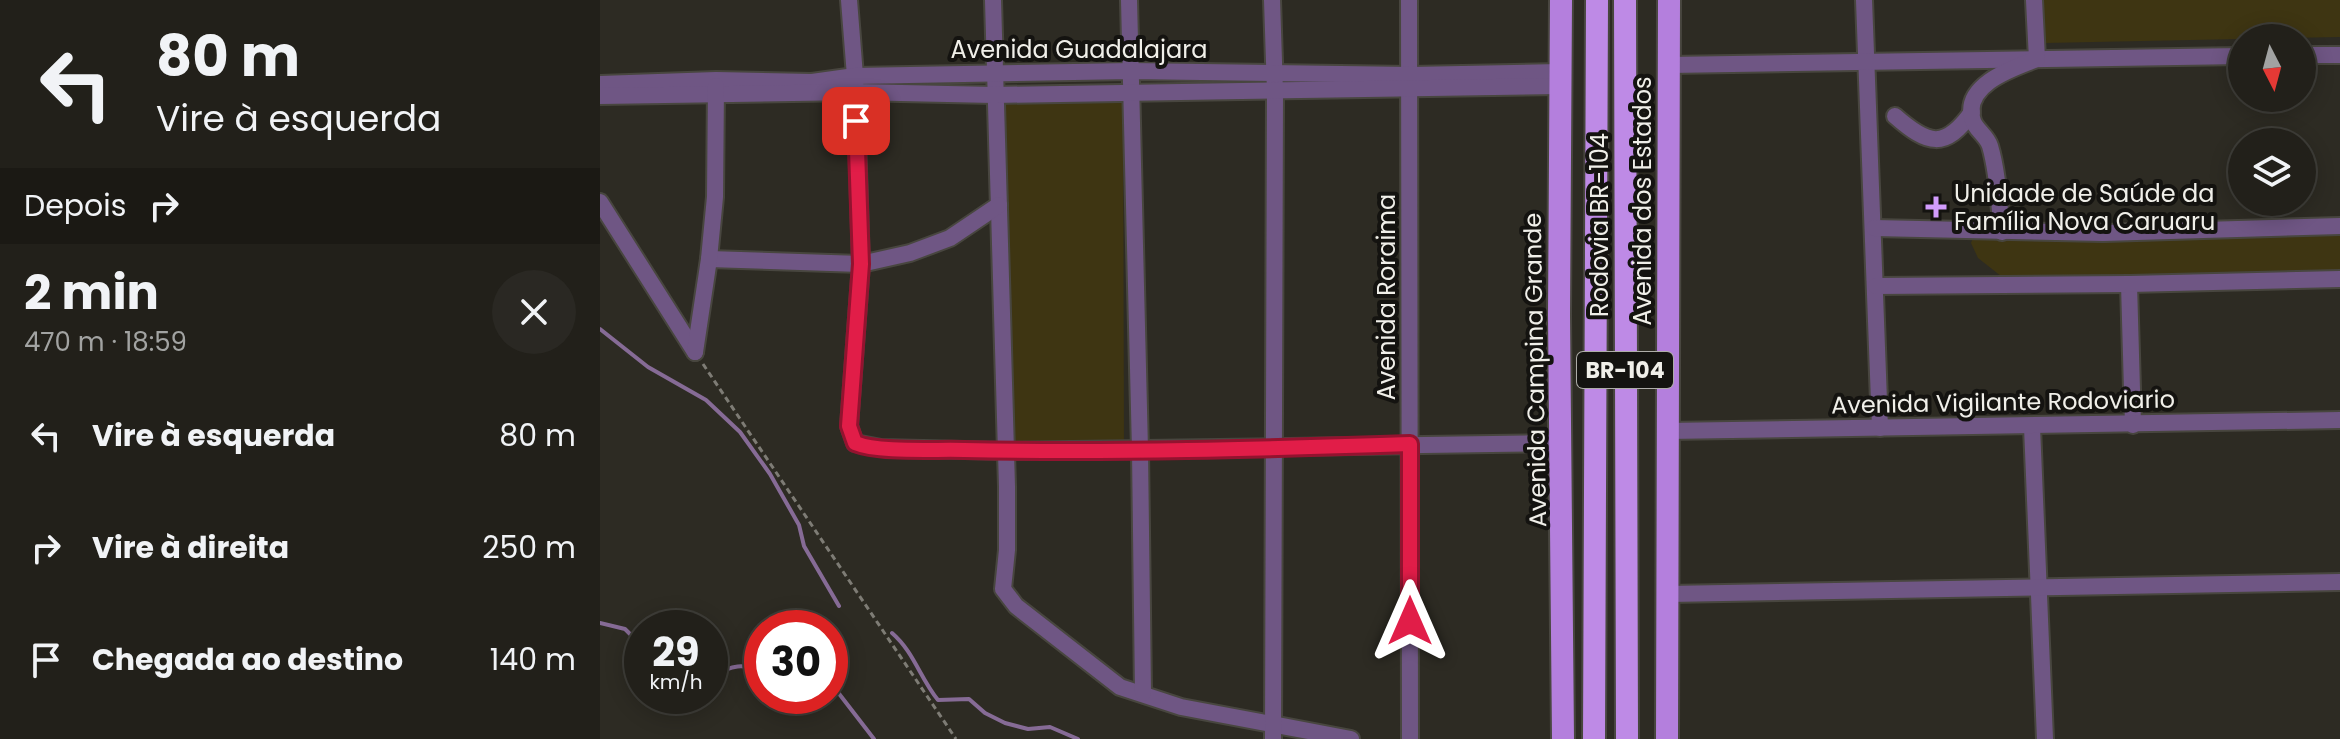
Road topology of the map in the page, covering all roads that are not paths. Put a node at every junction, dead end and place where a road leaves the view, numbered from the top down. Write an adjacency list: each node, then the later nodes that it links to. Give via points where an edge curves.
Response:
1 (849, 0): 24 (street)
2 (993, 0): 19 (street)
3 (1129, 0): 18 (street)
4 (1272, 0): 20 (street)
5 (1409, 0): 22 (street, Avenida Roraima)
6 (1561, 0): 21 (main road, Avenida Campina Grande)
7 (1597, 0): 60 (highway, Rodovia BR-104 / BR-104)
8 (1625, 0): 61 (highway, Rodovia BR-104 / BR-104)
9 (1669, 0): 17 (main road, Avenida dos Estados)
10 (1864, 0): 16 (street)
11 (2034, 0): 15 (street)
12 (2316, 55): 13 (street)
13 (2340, 55)
14 (2228, 56): 15 (street)
15 (2037, 59): 16 (street); 30 (street, via 1977,91)
16 (1866, 61): 17 (street); 35 (street)
17 (1669, 65): 46 (main road, Avenida dos Estados)
18 (1131, 71): 19 (street, Avenida Guadalajara); 20 (street, Avenida Guadalajara); 27 (street)
19 (993, 73): 24 (street, Avenida Guadalajara); 28 (street)
20 (1274, 73): 22 (street, Avenida Guadalajara); 26 (street)
21 (1560, 79): 22 (street, Avenida Guadalajara); 47 (main road, Avenida Campina Grande)
22 (1411, 82): 26 (street); 48 (street, Avenida Roraima)
23 (600, 84): 25 (street)
24 (855, 84): 25 (street); 28 (street); 38 (street)
25 (716, 88): 29 (street); 37 (street)
26 (1275, 92): 27 (street); 49 (street)
27 (1132, 93): 28 (street); 50 (street)
28 (994, 95): 33 (street)
29 (600, 96)
30 (1972, 112): 31 (street, via 1959,131 1932,140 1917,136); 36 (street, via 1990,143)
31 (1895, 116)
32 (600, 202): 37 (street, via 695,352)
33 (999, 205): 38 (street, via 950,238); 51 (street)
34 (2340, 226): 36 (street)
35 (1874, 228): 36 (street); 41 (street)
36 (2002, 232)
37 (709, 259): 38 (street)
38 (861, 264): 51 (street, via 849,426 855,443)
39 (2340, 279): 40 (street)
40 (2129, 284): 41 (street); 43 (street)
41 (1876, 286): 45 (street)
42 (2340, 420): 43 (street, Avenida Vigilante Rodoviario)
43 (2133, 425): 44 (street, Avenida Vigilante Rodoviario)
44 (2032, 427): 45 (street, Avenida Vigilante Rodoviario); 53 (street)
45 (1880, 428): 46 (street, Avenida Vigilante Rodoviario)
46 (1667, 431): 54 (main road, Avenida dos Estados)
47 (1562, 443): 48 (street); 59 (main road, Avenida Campina Grande)
48 (1410, 444): 49 (street); 58 (street, Avenida Roraima)
49 (1273, 448): 50 (street); 56 (street)
50 (1140, 450): 51 (street); 55 (street)
51 (1007, 451): 55 (street, via 1003,589 1016,606 1103,676)
52 (2340, 582): 53 (street)
53 (2040, 588): 54 (street); 63 (street)
54 (1668, 594): 62 (main road, Avenida dos Estados)
55 (1143, 693): 56 (street)
56 (1273, 731): 57 (street)
57 (1351, 739)
58 (1410, 739)
59 (1563, 739)
60 (1594, 739)
61 (1627, 739)
62 (1667, 739)
63 (2045, 739)

